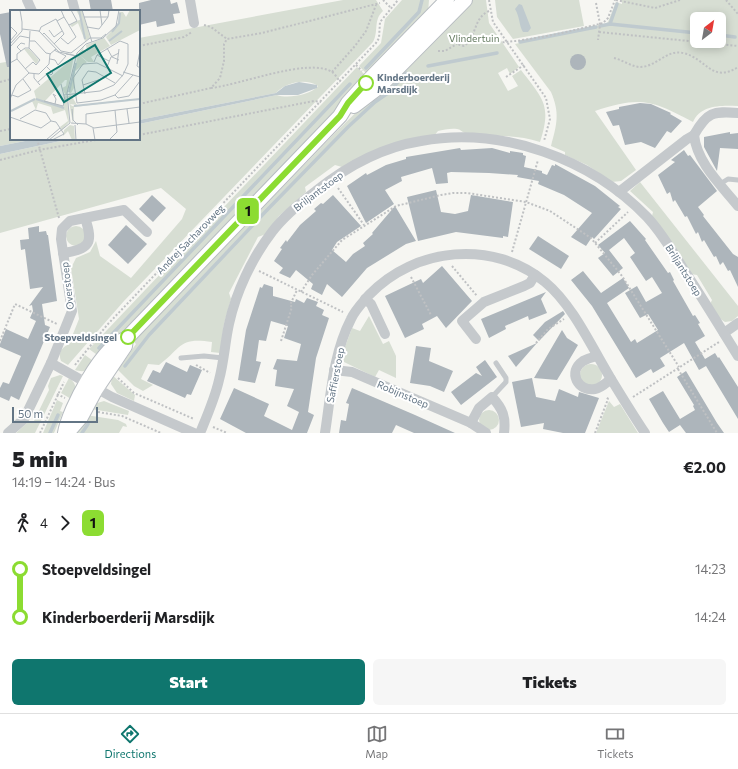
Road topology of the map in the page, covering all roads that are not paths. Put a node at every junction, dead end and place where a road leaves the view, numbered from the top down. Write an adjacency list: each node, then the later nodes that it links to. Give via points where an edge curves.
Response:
1 (27, 0): 5 (street)
2 (72, 0): 6 (street)
3 (190, 0): 7 (street)
4 (452, 1): 31 (street, via 366,83 340,116 126,339 118,341)
5 (32, 10)
6 (75, 10)
7 (194, 23)
8 (738, 113): 9 (street, via 716,112 702,122)
9 (694, 135): 11 (street, via 700,157); 12 (street)
10 (738, 180): 11 (lane, via 728,179)
11 (720, 184): 13 (street)
12 (619, 192): 21 (street, Briljantstoep, via 662,235); 26 (street, Briljantstoep, via 586,169 541,151 497,141 469,138 420,141 394,147 370,157 331,179 288,213 271,233 239,293 229,323)
13 (738, 206)
14 (85, 218): 15 (street, via 124,210); 16 (street, Overstoep, via 68,222 62,229); 16 (street, Overstoep, via 90,235 88,244 81,250)
15 (147, 232)
16 (63, 253): 27 (street, Overstoep, via 72,311)
17 (535, 275): 18 (street, Saffierstoep, via 509,261 476,254 448,254 425,259 406,267 381,283); 22 (street, via 530,283 484,302 462,321); 23 (street, Saffierstoep, via 558,296)
18 (365, 299): 20 (street, via 371,304); 29 (street, Saffierstoep, via 352,317 342,339)
19 (738, 323): 21 (street)
20 (385, 334)
21 (725, 335): 24 (street, Briljantstoep)
22 (476, 339)
23 (597, 356): 30 (street, Saffierstoep); 30 (street, via 583,361 574,375 576,380 589,390)
24 (738, 356)
25 (181, 358): 26 (lane)
26 (223, 358): 37 (street, Briljantstoep, via 220,378)
27 (51, 363): 31 (street); 34 (street, Overstoep, via 24,419)
28 (496, 363): 32 (lane, via 506,382)
29 (334, 370): 33 (street, Robijnstoep, via 352,372); 38 (street, Saffierstoep)
30 (611, 379): 41 (street, Saffierstoep)
31 (91, 386): 35 (street, via 81,406 67,422); 36 (street)
32 (492, 397): 33 (street, via 480,408); 40 (street, via 504,413)
33 (471, 423): 39 (street, Robijnstoep)
34 (8, 433)
35 (66, 433)
36 (194, 433)
37 (200, 433)
38 (325, 433)
39 (486, 433)
40 (504, 433)
41 (645, 433)

